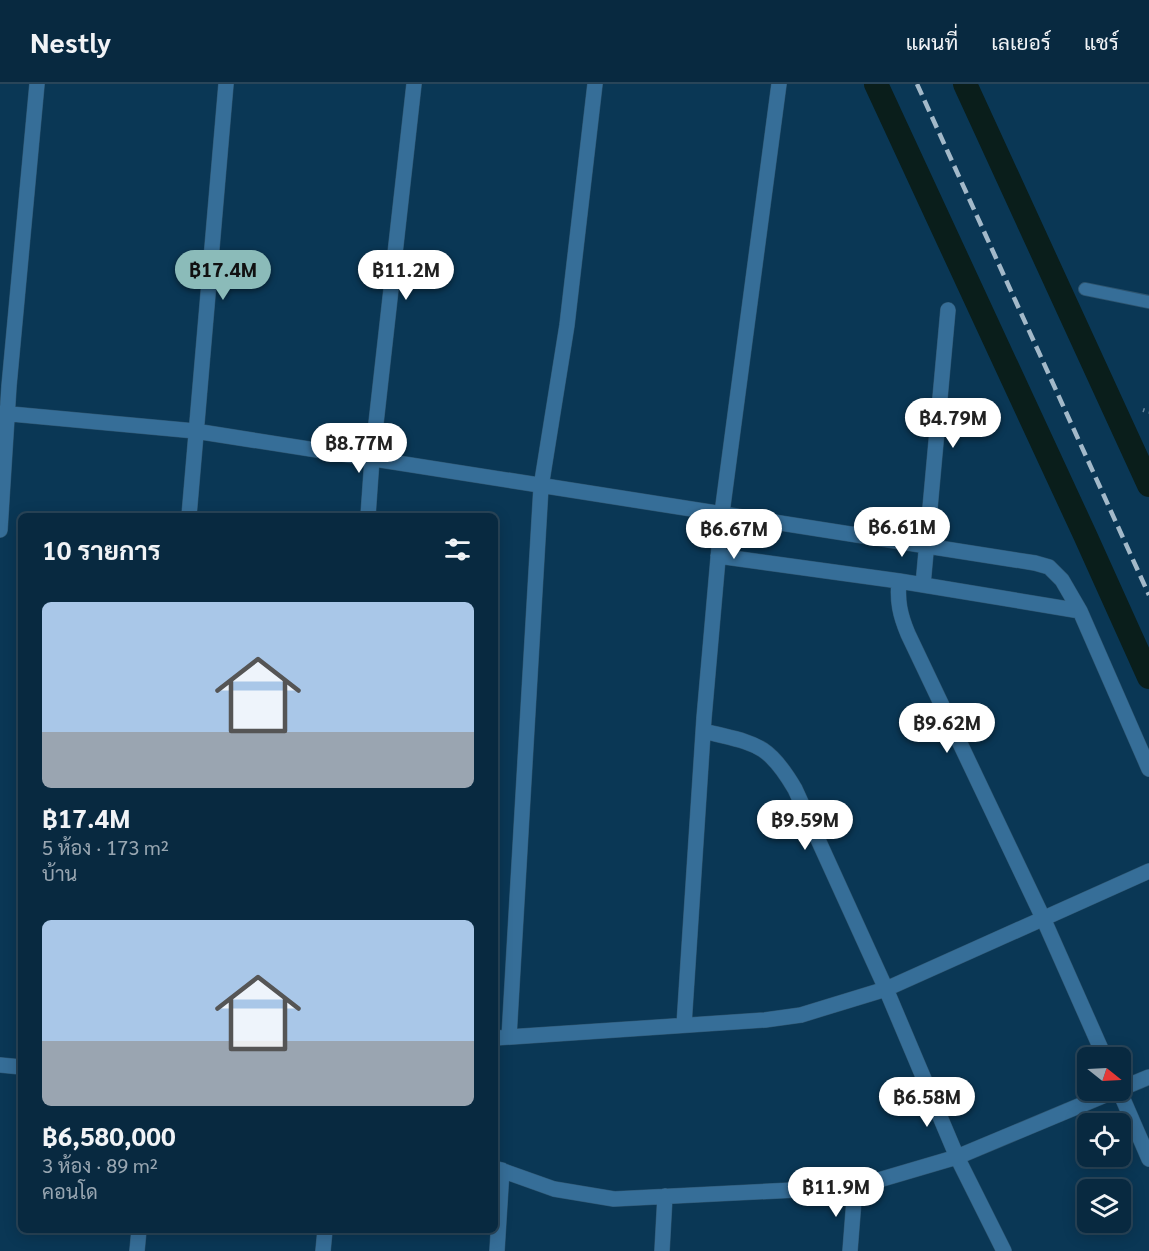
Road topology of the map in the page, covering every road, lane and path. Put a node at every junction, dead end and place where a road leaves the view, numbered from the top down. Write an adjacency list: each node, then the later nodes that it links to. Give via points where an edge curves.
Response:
1 (37, 84): 11 (street)
2 (226, 84): 12 (street)
3 (414, 84): 13 (street)
4 (595, 84): 14 (street, via 567,326)
5 (778, 84): 17 (street)
6 (1085, 289): 7 (lane)
7 (1149, 302)
8 (948, 310): 19 (street)
9 (1143, 410): 10 (path)
10 (1149, 412)
11 (4, 414): 12 (street); 18 (street)
12 (195, 431): 13 (street); 15 (street)
13 (372, 459): 14 (street); 16 (street)
14 (542, 487): 17 (street); 30 (street)
15 (189, 513)
16 (368, 513)
17 (722, 513): 19 (street); 20 (street)
18 (0, 530)
19 (928, 545): 22 (street); 23 (street, via 1049,567 1062,580)
20 (718, 556): 21 (street); 24 (street)
21 (899, 581): 22 (street); 27 (street, via 900,614 908,634)
22 (923, 585): 23 (street)
23 (1080, 611): 25 (street)
24 (704, 731): 28 (street, via 757,745 783,768); 29 (street)
25 (1149, 769)
26 (1149, 871): 27 (street)
27 (1043, 918): 28 (street); 31 (street)
28 (886, 989): 29 (street, via 801,1015); 38 (street)
29 (684, 1024): 30 (street)
30 (502, 1037)
31 (1100, 1047)
32 (0, 1065): 33 (street)
33 (18, 1067)
34 (1149, 1077): 35 (street)
35 (1131, 1085)
36 (1092, 1101): 38 (street)
37 (1124, 1101): 39 (street)
38 (957, 1156): 41 (street); 50 (street)
39 (1149, 1159)
40 (498, 1169): 42 (street, via 554,1189 614,1199); 47 (street)
41 (855, 1187): 42 (street); 49 (street)
42 (665, 1196): 48 (street)
43 (139, 1233): 45 (street)
44 (325, 1233): 46 (street)
45 (137, 1251)
46 (323, 1251)
47 (498, 1251)
48 (662, 1251)
49 (850, 1251)
50 (1004, 1251)

